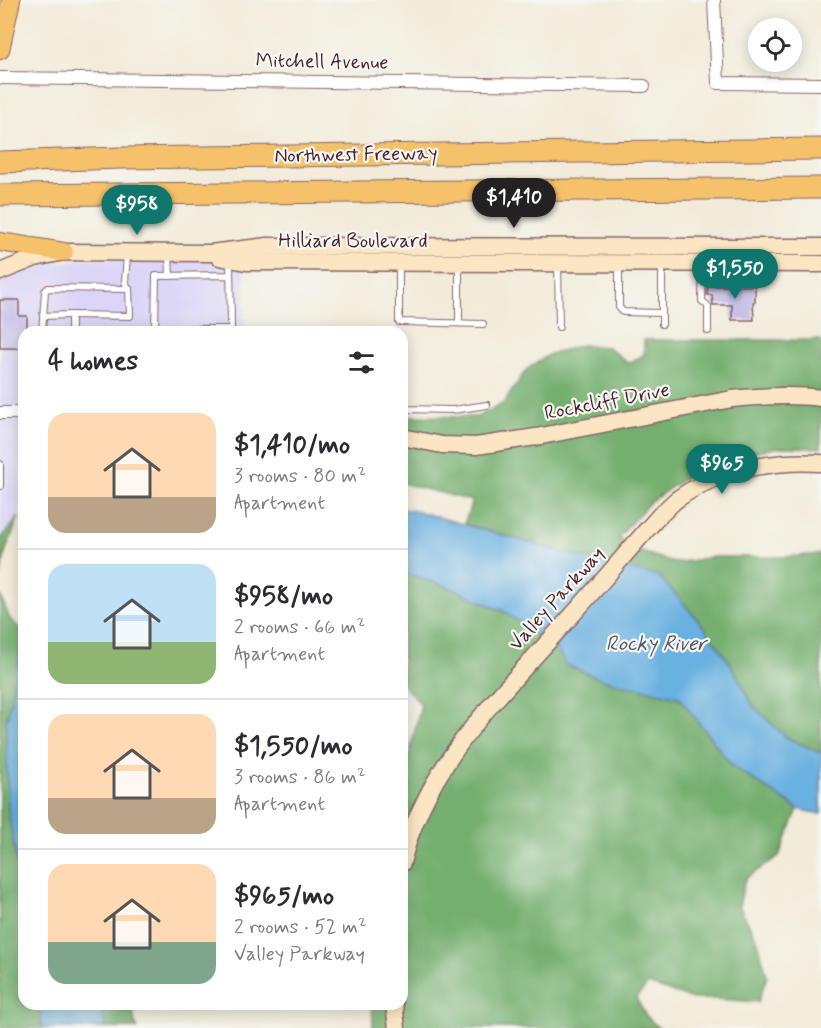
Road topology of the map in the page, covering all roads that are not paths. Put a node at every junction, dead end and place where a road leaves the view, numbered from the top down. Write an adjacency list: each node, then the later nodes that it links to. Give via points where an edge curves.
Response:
1 (10, 0): 3 (main road)
2 (714, 0): 5 (street, via 718,83)
3 (1, 44)
4 (0, 78): 6 (street, Mitchell Avenue)
5 (821, 84)
6 (644, 86)
7 (821, 149): 9 (highway, Northwest Freeway)
8 (0, 156): 9 (highway)
9 (65, 159): 10 (highway, Northwest Freeway)
10 (0, 162)
11 (821, 188): 13 (highway, Northwest Freeway)
12 (0, 195): 13 (highway, Northwest Freeway)
13 (132, 195): 14 (highway)
14 (0, 210)
15 (0, 243): 17 (main road)
16 (821, 247): 20 (main road, Hilliard Boulevard, via 267,246)
17 (64, 252): 18 (main road, Hilliard Boulevard); 29 (main road, Hilliard Boulevard)
18 (127, 253): 19 (main road, Hilliard Boulevard); 31 (lane, via 125,282)
19 (169, 253): 20 (main road, Hilliard Boulevard); 30 (lane)
20 (210, 253): 28 (main road, Hilliard Boulevard)
21 (399, 262): 22 (main road, Hilliard Boulevard); 28 (main road, Hilliard Boulevard, via 246,262); 35 (lane, via 399,322)
22 (459, 262): 23 (main road, Hilliard Boulevard); 35 (lane)
23 (558, 263): 24 (main road, Hilliard Boulevard); 42 (lane)
24 (619, 263): 25 (main road, Hilliard Boulevard); 32 (lane, via 622,312)
25 (662, 263): 26 (main road, Hilliard Boulevard); 32 (lane)
26 (703, 263): 27 (main road, Hilliard Boulevard); 43 (lane, via 702,301 708,306)
27 (821, 264)
28 (230, 267): 30 (lane); 41 (lane)
29 (0, 272)
30 (170, 276): 40 (lane, via 156,276)
31 (129, 289): 33 (lane, via 130,316); 34 (lane, via 48,288)
32 (662, 313): 37 (lane)
33 (71, 315): 34 (lane); 39 (lane)
34 (43, 316): 38 (lane)
35 (459, 323): 36 (lane)
36 (483, 324)
37 (662, 324)
38 (42, 326)
39 (71, 326)
40 (155, 326)
41 (231, 326)
42 (559, 327)
43 (708, 331)
44 (821, 398): 49 (main road, Rockcliff Drive, via 799,395 732,399 476,446)
45 (487, 405): 46 (lane)
46 (408, 410)
47 (0, 413): 48 (street)
48 (18, 413)
49 (408, 438)
50 (821, 463): 53 (main road, Valley Parkway, via 778,463 729,473 676,500 475,724 447,760 420,810)
51 (0, 464): 52 (lane)
52 (0, 486)
53 (408, 843)
54 (395, 1010): 55 (main road)
55 (397, 1028)

